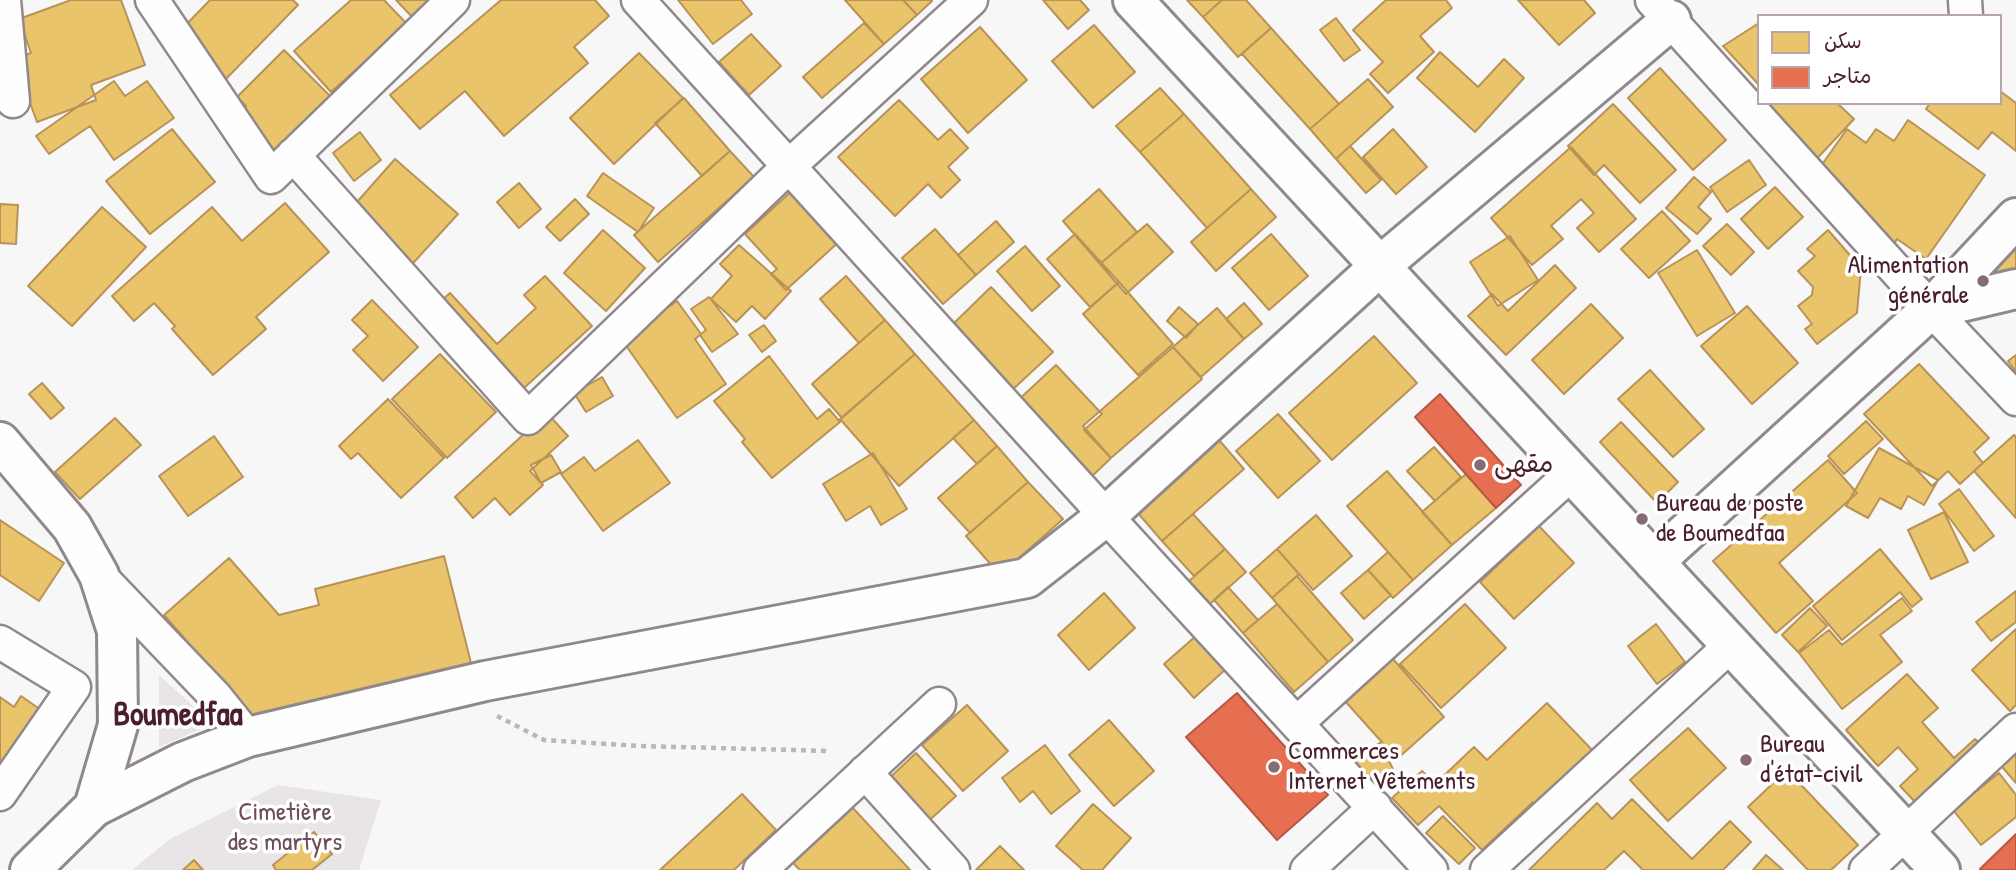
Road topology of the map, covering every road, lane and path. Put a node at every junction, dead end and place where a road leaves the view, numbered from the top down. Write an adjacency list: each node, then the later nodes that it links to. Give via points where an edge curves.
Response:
1 (4, 0): 8 (street)
2 (152, 0): 9 (street, via 271,177)
3 (453, 0): 9 (street)
4 (638, 0): 10 (street)
5 (971, 0): 10 (street)
6 (1133, 0): 12 (street)
7 (1661, 10): 12 (street); 14 (street)
8 (13, 101)
9 (293, 155): 10 (street, via 528,418)
10 (788, 167): 18 (street)
11 (2016, 218): 14 (street)
12 (1380, 266): 17 (street); 18 (street)
13 (2016, 289): 14 (street)
14 (1931, 310): 15 (street); 19 (street)
15 (2016, 399)
16 (0, 442): 20 (street, via 72,527)
17 (1572, 473): 19 (street); 27 (street)
18 (1106, 516): 27 (street); 29 (street, via 1027,578 485,681)
19 (1654, 562): 22 (street)
20 (99, 575): 24 (street, via 117,631); 29 (street, via 215,695)
21 (0, 642): 23 (street)
22 (1731, 645): 35 (street); 41 (street)
23 (74, 687): 24 (street); 32 (street)
24 (118, 695): 33 (street, via 118,725)
25 (939, 704): 31 (street)
26 (488, 711): 30 (path, via 544,740)
27 (1297, 723): 34 (street)
28 (2016, 730): 35 (street)
29 (248, 737): 33 (street, via 183,762)
30 (830, 751)
31 (865, 772): 37 (street); 38 (street)
32 (0, 794)
33 (94, 807): 36 (street)
34 (1375, 807): 39 (street); 40 (street)
35 (1906, 833): 42 (street); 43 (street)
36 (30, 870)
37 (760, 870)
38 (953, 870)
39 (1307, 870)
40 (1432, 870)
41 (1487, 870)
42 (1866, 870)
43 (1940, 870)

